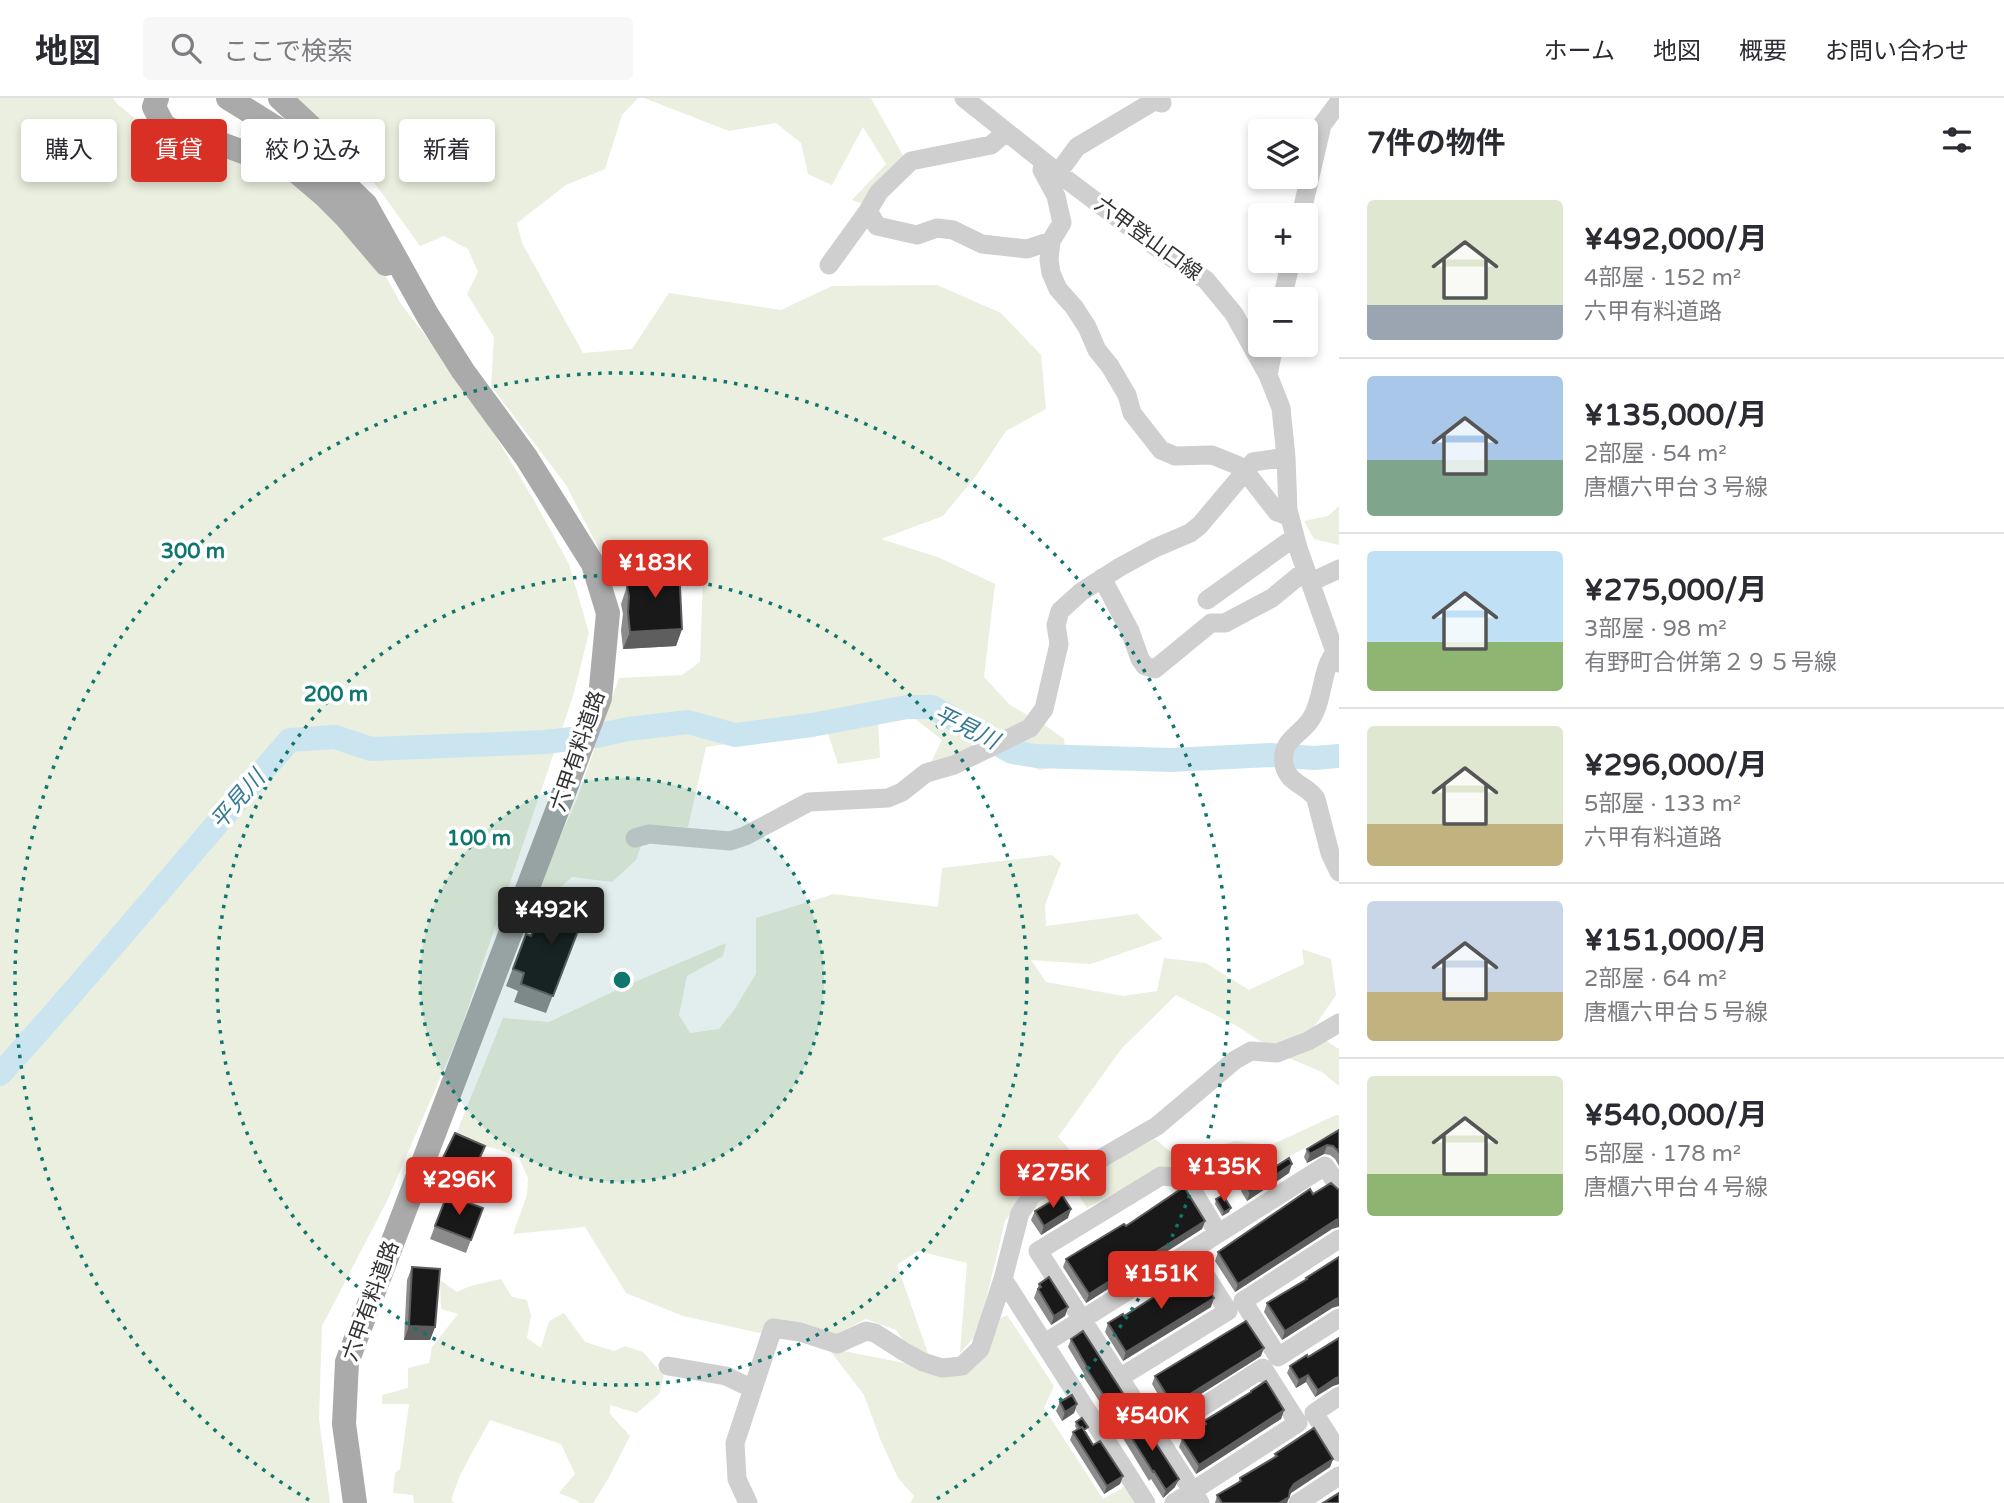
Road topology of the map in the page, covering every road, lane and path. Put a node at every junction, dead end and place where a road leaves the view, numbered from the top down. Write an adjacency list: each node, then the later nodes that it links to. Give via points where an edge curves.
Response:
1 (228, 98): 11 (main road, 六甲有料道路, via 305,146)
2 (280, 98): 11 (main road, via 312,128)
3 (964, 98): 8 (street, 六甲登山口線)
4 (153, 99): 15 (main road, via 164,126 297,172 346,217)
5 (1156, 101): 9 (street, via 1077,146)
6 (1339, 102): 7 (street)
7 (1332, 120): 10 (street)
8 (1006, 132): 9 (street, 六甲登山口線); 12 (street, via 991,145 911,161 879,191)
9 (1051, 167): 13 (street, via 1042,170 1056,196 1062,223); 17 (street, 六甲登山口線, via 1206,280 1234,314)
10 (1305, 203)
11 (366, 205): 15 (main road, 六甲有料道路)
12 (868, 211): 13 (street, via 877,226 917,235 937,228 953,230 982,244 1027,249); 14 (street)
13 (1051, 242): 19 (street, via 1049,260 1058,289 1087,327 1131,409 1161,450 1175,456 1212,456)
14 (829, 265)
15 (428, 316): 46 (main road, 六甲有料道路, via 593,564 608,613 600,698 346,1362 344,1424)
16 (1271, 357): 17 (street)
17 (1268, 375): 18 (street, 六甲登山口線, via 1281,408)
18 (1286, 457): 19 (street, via 1253,462); 20 (street, 六甲登山口線)
19 (1245, 471): 20 (street, via 1277,512); 24 (street, via 1190,533)
20 (1290, 517): 21 (street, 六甲登山口線)
21 (1295, 537): 23 (street, 六甲登山口線); 25 (street, via 1242,586)
22 (1339, 569): 23 (street)
23 (1309, 576): 24 (street, via 1225,623 1211,623 1155,669 1140,659); 26 (street, 六甲登山口線)
24 (1102, 578): 27 (street, via 1060,611 1056,625 1059,644 1044,709 1030,728 954,765 926,773 888,798 809,802 730,841 649,834)
25 (1207, 600)
26 (1338, 659): 28 (street, via 1329,659 1321,697 1310,721 1293,736 1284,758 1288,775 1316,799)
27 (635, 838)
28 (1339, 872)
29 (1339, 1023): 34 (street, via 1277,1053 1251,1051 1157,1126 1033,1194 1020,1213)
30 (1339, 1187): 31 (street, via 1325,1166)
31 (1218, 1233): 33 (street); 36 (street, via 1185,1178 1161,1176 1038,1251)
32 (1339, 1239): 35 (street, via 1243,1301 1278,1357)
33 (1190, 1251): 36 (street); 39 (street, via 1228,1311)
34 (1003, 1279): 37 (street); 40 (street, via 980,1349 962,1366 942,1368 923,1362 875,1332 866,1331 837,1344 773,1328)
35 (1339, 1318)
36 (1082, 1319): 37 (street); 39 (street)
37 (1045, 1343): 48 (street)
38 (668, 1366): 40 (street, via 726,1376)
39 (1119, 1378): 42 (street)
40 (753, 1389): 47 (street, via 735,1443 737,1479)
41 (1339, 1396): 43 (street, via 1314,1413)
42 (1157, 1436): 45 (street); 45 (street, via 1263,1367 1298,1423)
43 (1339, 1452)
44 (1339, 1476): 50 (street)
45 (1196, 1497): 49 (street)
46 (355, 1503)
47 (748, 1503)
48 (1146, 1503)
49 (1174, 1503)
50 (1298, 1503)

